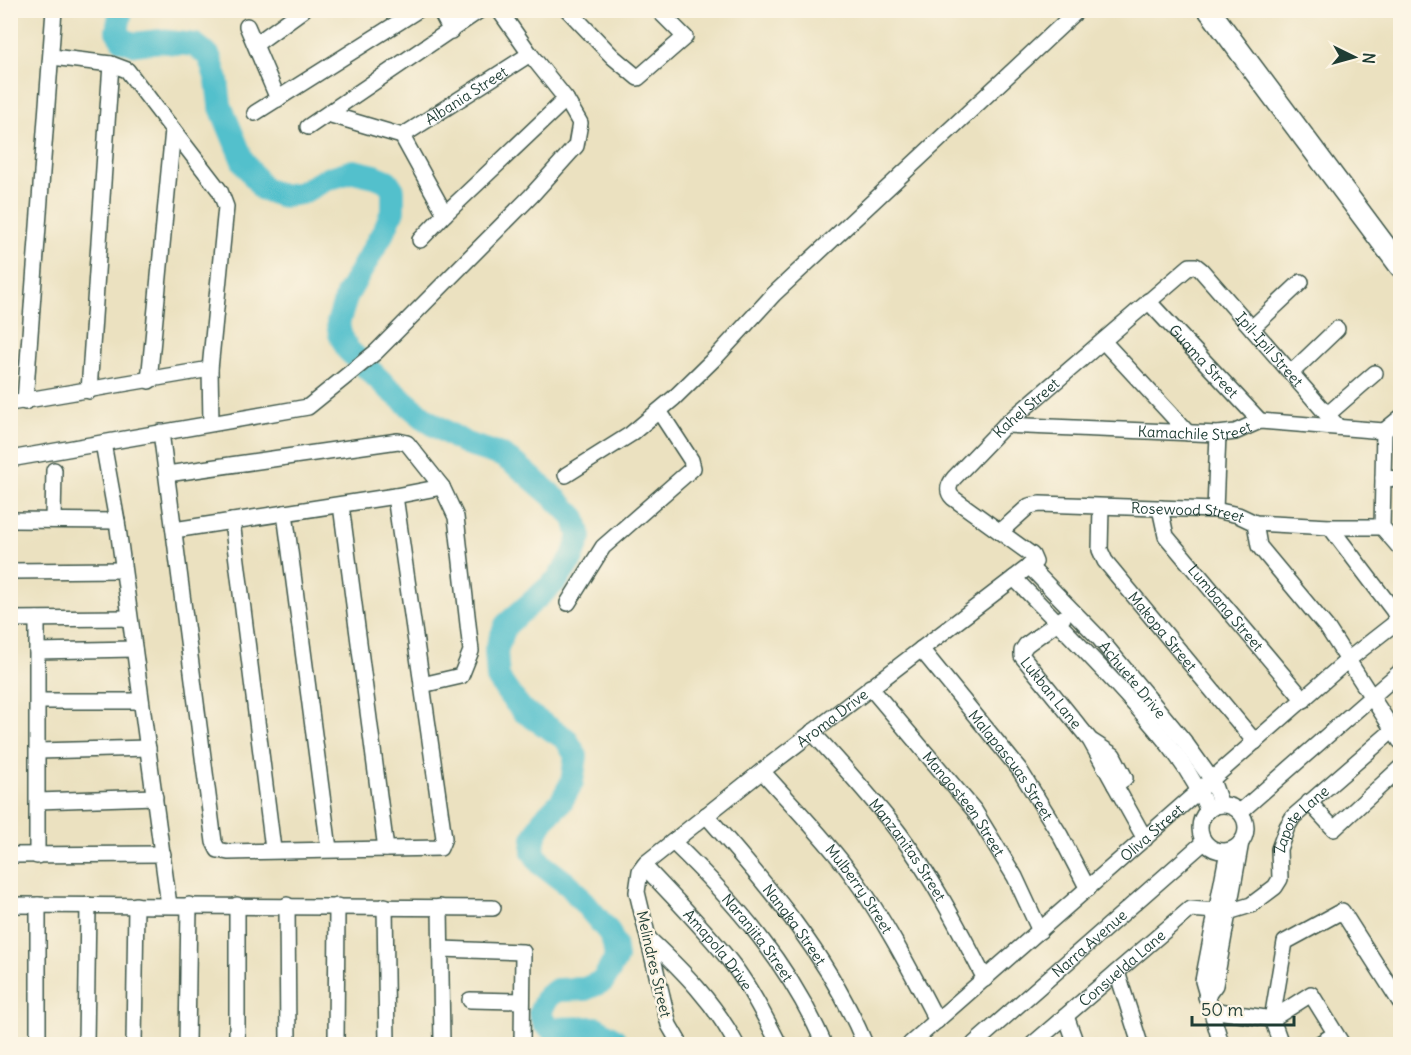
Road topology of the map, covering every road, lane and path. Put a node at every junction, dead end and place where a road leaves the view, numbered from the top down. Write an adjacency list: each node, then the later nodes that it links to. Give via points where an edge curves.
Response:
1 (54, 10): 15 (street)
2 (303, 10): 13 (street)
3 (418, 10): 17 (street)
4 (440, 10): 12 (street)
5 (480, 10): 12 (street)
6 (500, 10): 14 (street)
7 (568, 10): 8 (street, via 638,78 685,37)
8 (658, 10)
9 (1078, 10): 39 (street, via 774,294)
10 (1209, 10): 26 (street)
11 (247, 26): 13 (street)
12 (451, 31): 20 (street)
13 (256, 44): 17 (street)
14 (530, 54): 18 (street); 23 (street, Albania Street)
15 (52, 57): 16 (street); 38 (street)
16 (111, 64): 22 (street, via 127,70); 37 (street)
17 (278, 99): 19 (street)
18 (566, 99): 24 (street); 43 (street, via 580,123 576,146 375,352 308,407)
19 (255, 113)
20 (328, 114): 21 (street); 23 (street)
21 (308, 127)
22 (173, 130): 33 (street, via 220,191 226,207); 36 (street)
23 (402, 136): 24 (street)
24 (445, 214): 25 (street)
25 (420, 240)
26 (1401, 266)
27 (1201, 270): 29 (street, Kahel Street, via 1190,266); 30 (street, Ipil-Ipil Street)
28 (1301, 282): 30 (street)
29 (1148, 302): 32 (street, Kahel Street); 42 (street, Guama Street)
30 (1252, 328): 34 (street, Ipil-Ipil Street)
31 (1337, 329): 34 (street)
32 (1103, 341): 44 (street, Kahel Street); 48 (street)
33 (210, 369): 36 (street); 43 (street)
34 (1292, 372): 40 (street, Ipil-Ipil Street)
35 (1375, 373): 40 (street)
36 (149, 381): 37 (street)
37 (89, 391): 38 (street)
38 (18, 402)
39 (659, 411): 54 (street, via 631,434); 78 (street, via 693,468 603,547)
40 (1328, 414): 45 (street, Ipil-Ipil Street)
41 (1401, 418): 46 (street)
42 (1260, 421): 45 (street, Kamachile Street); 49 (street, Kamachile Street, via 1235,432)
43 (211, 423): 47 (street)
44 (1005, 425): 48 (street, Kamachile Street); 72 (street, Kahel Street, via 948,488 953,498)
45 (1338, 428): 46 (street, Kamachile Street)
46 (1384, 431): 55 (street)
47 (161, 432): 50 (street); 53 (street)
48 (1188, 433): 49 (street, Kamachile Street)
49 (1218, 434): 62 (street)
50 (103, 443): 51 (street); 66 (street)
51 (10, 459)
52 (54, 470): 65 (street)
53 (167, 474): 57 (street, via 398,441 407,444); 71 (street)
54 (566, 475)
55 (1383, 478): 56 (street); 70 (street)
56 (1401, 479)
57 (442, 487): 58 (street); 89 (street, via 456,518 471,651 462,676)
58 (395, 496): 59 (street); 89 (street)
59 (341, 505): 63 (street); 115 (street)
60 (1101, 507): 61 (street, Rosewood Street); 72 (street, Rosewood Street, via 1033,504); 97 (street, Makopa Street, via 1100,550 1105,561)
61 (1160, 508): 62 (street, Rosewood Street); 93 (street, Lumbang Street, via 1166,536)
62 (1215, 510): 68 (street, Rosewood Street)
63 (285, 513): 67 (street); 114 (street)
64 (10, 520): 65 (street)
65 (53, 520): 66 (street)
66 (117, 520): 75 (street)
67 (232, 521): 71 (street); 113 (street)
68 (1255, 523): 69 (street, Rosewood Street); 87 (street, Zapote Lane, via 1259,546 1329,629)
69 (1330, 527): 70 (street, Rosewood Street); 87 (street, Oliva Street, via 1396,616 1395,623)
70 (1382, 527): 73 (street)
71 (174, 530): 113 (street, via 214,842 218,850 228,852)
72 (1000, 532): 74 (street, Kahel Street, via 1032,555)
73 (1401, 548)
74 (1032, 564): 77 (street, Aroma Drive); 79 (street, Achuete Drive)
75 (123, 570): 76 (street); 80 (street)
76 (10, 571)
77 (1014, 578): 83 (street, Achuete Drive); 84 (street, Aroma Drive)
78 (568, 603)
79 (1073, 611): 83 (street); 102 (street, Achuete Drive, via 1184,741)
80 (129, 618): 82 (street); 85 (street)
81 (10, 619): 82 (street)
82 (37, 619): 86 (street)
83 (1057, 622): 102 (street, Achuete Drive); 109 (street, Lukban Lane, via 1026,645 1022,656 1090,740)
84 (921, 649): 90 (street, Aroma Drive); 121 (street, Malapascuas Street, via 1020,769)
85 (134, 650): 86 (street); 94 (street)
86 (38, 651): 92 (street)
87 (1349, 659): 91 (street, Zapote Lane); 93 (street, Oliva Street)
88 (1401, 672): 91 (street)
89 (422, 685): 115 (street, via 444,838 440,849)
90 (870, 687): 95 (street, Aroma Drive); 135 (street, Mangosteen Street, via 974,810 1015,877)
91 (1371, 696): 96 (street, Zapote Lane); 107 (street)
92 (38, 700): 94 (street); 99 (street)
93 (1304, 700): 97 (street, Oliva Street)
94 (141, 701): 98 (street)
95 (812, 732): 101 (street, Aroma Drive); 139 (street, Manzanitas Street, via 900,833 956,923)
96 (1398, 732): 105 (street, Zapote Lane)
97 (1255, 742): 102 (street, Oliva Street)
98 (148, 748): 99 (street); 103 (street)
99 (38, 751): 104 (street)
100 (1401, 768): 105 (street, Zapote Lane, via 1334,829)
101 (762, 771): 108 (street, Aroma Drive); 146 (street, Mulberry Street, via 851,874 908,964)
102 (1206, 785): 106 (street, Achuete Drive); 109 (street, Oliva Street)
103 (155, 797): 104 (street); 117 (street)
104 (38, 801): 119 (street)
105 (1309, 802): 134 (street, Zapote Lane, via 1293,817 1282,839 1279,883 1251,905)
106 (1215, 808): 107 (street, via 1233,807); 111 (street, via 1202,819)
107 (1240, 812): 112 (street, via 1245,826)
108 (706, 815): 110 (street, Aroma Drive); 162 (street, Nangka Street, via 795,921 851,1011)
109 (1144, 839): 121 (street, Oliva Street)
110 (673, 842): 120 (street, Aroma Drive); 161 (street, Naranjita Street, via 712,880 770,950)
111 (1204, 842): 116 (street, via 1214,850); 164 (street, Narra Avenue)
112 (1241, 842): 116 (street); 134 (street)
113 (273, 849): 114 (street)
114 (329, 849): 115 (street)
115 (386, 849)
116 (1228, 851): 134 (street)
117 (163, 854): 119 (street); 126 (street)
118 (10, 855): 119 (street)
119 (37, 856)
120 (640, 873): 136 (street, Melindres Street, via 637,892); 160 (street, Amapola Drive, via 706,932 750,990)
121 (1088, 889): 135 (street, Oliva Street)
122 (10, 905): 123 (street)
123 (38, 905): 124 (street); 148 (street)
124 (88, 905): 125 (street); 149 (street)
125 (136, 905): 126 (street); 150 (street)
126 (169, 905): 127 (street)
127 (189, 905): 129 (street); 151 (street)
128 (286, 905): 129 (street); 130 (street); 153 (street)
129 (237, 906): 152 (street)
130 (337, 906): 131 (street); 154 (street)
131 (385, 906): 132 (street); 155 (street)
132 (440, 907): 133 (street); 137 (street)
133 (494, 908)
134 (1222, 911): 138 (street, Consuelda Lane, via 1190,909); 143 (street, via 1203,981)
135 (1040, 931): 139 (street, Oliva Street)
136 (649, 939): 158 (street, Melindres Street, via 669,1025); 159 (street, via 688,976)
137 (441, 949): 141 (street, via 523,952); 156 (street)
138 (1117, 972): 144 (street, Consuelda Lane); 167 (street)
139 (985, 979): 146 (street, Oliva Street)
140 (470, 999): 141 (street)
141 (522, 1001): 157 (street)
142 (1401, 1002): 145 (street, via 1342,910 1285,942)
143 (1209, 1003): 145 (street); 168 (street)
144 (1066, 1016): 165 (street, Consuelda Lane); 166 (street)
145 (1272, 1018): 147 (street, via 1311,994); 169 (street)
146 (937, 1021): 163 (street, Oliva Street)
147 (1339, 1039): 170 (street)
148 (38, 1044)
149 (86, 1044)
150 (134, 1044)
151 (187, 1044)
152 (237, 1044)
153 (288, 1044)
154 (336, 1044)
155 (387, 1044)
156 (442, 1044)
157 (522, 1044)
158 (681, 1044)
159 (736, 1044)
160 (779, 1044)
161 (824, 1044)
162 (865, 1044)
163 (910, 1044)
164 (974, 1044)
165 (1034, 1044)
166 (1076, 1044)
167 (1140, 1044)
168 (1221, 1044)
169 (1281, 1044)
170 (1319, 1044)

